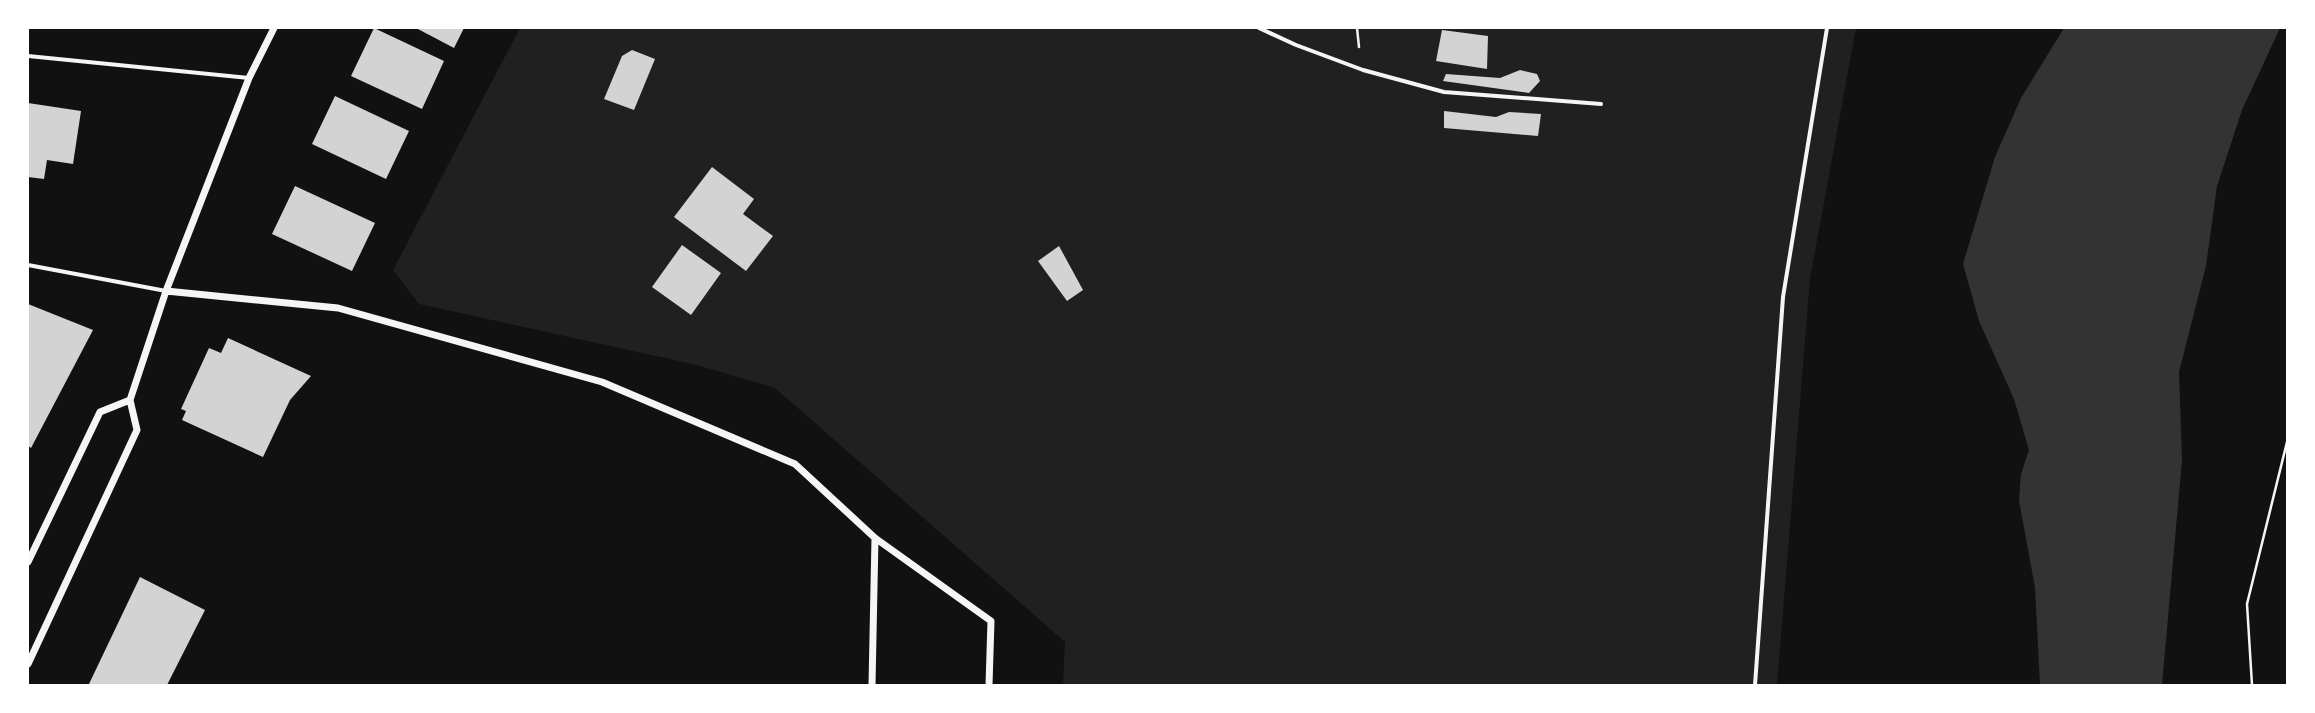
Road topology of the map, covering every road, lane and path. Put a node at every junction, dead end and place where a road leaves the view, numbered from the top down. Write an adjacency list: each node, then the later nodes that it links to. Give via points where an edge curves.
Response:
1 (274, 28): 5 (street)
2 (1259, 28): 6 (street, via 1362,70 1444,92)
3 (1827, 28): 16 (street, via 1783,297)
4 (28, 56): 5 (street)
5 (249, 78): 8 (street)
6 (1601, 104)
7 (28, 265): 8 (street)
8 (166, 291): 9 (street); 11 (street, via 338,308 602,382 795,464)
9 (130, 400): 12 (street, via 100,412); 13 (street, via 137,430)
10 (2287, 442): 17 (path, via 2247,604)
11 (875, 538): 14 (street); 15 (street, via 991,621)
12 (28, 562)
13 (28, 664)
14 (872, 685)
15 (989, 685)
16 (1755, 685)
17 (2252, 685)

